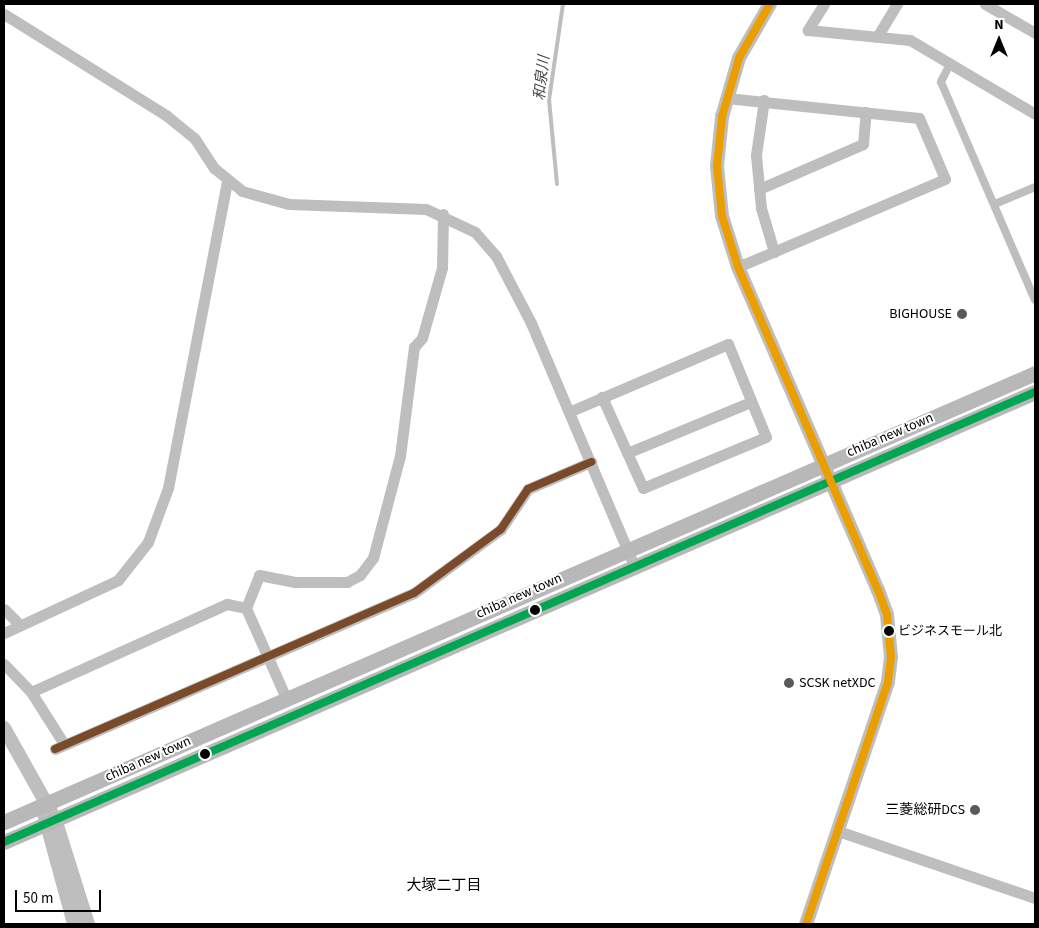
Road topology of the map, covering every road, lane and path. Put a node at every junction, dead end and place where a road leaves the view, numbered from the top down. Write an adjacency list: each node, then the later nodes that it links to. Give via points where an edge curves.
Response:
1 (770, 4): 9 (street, via 739,58)
2 (824, 4): 7 (street, via 808,30)
3 (897, 4): 7 (street)
4 (985, 4): 6 (street)
5 (4, 14): 13 (street, via 167,116 195,139)
6 (1035, 33)
7 (877, 37): 8 (street, via 910,40)
8 (950, 64): 12 (street); 16 (street, via 940,82)
9 (726, 98): 10 (street); 19 (street, via 716,166 724,224)
10 (764, 100): 11 (street); 15 (street, via 756,154)
11 (866, 112): 15 (street, via 863,144); 18 (street, via 919,118 945,179)
12 (1035, 114)
13 (227, 181): 17 (street, via 261,200 280,203 375,205); 34 (street, via 168,488 148,542 118,580)
14 (1035, 187): 16 (street)
15 (759, 189): 18 (street)
16 (995, 204): 20 (street)
17 (442, 214): 25 (street, via 474,232 496,256); 32 (street, via 442,268 422,338 414,347 400,456 373,558 360,575 347,582 296,582 259,575)
18 (774, 252): 19 (street)
19 (738, 267): 28 (street)
20 (1035, 300)
21 (1035, 373): 28 (main road, chiba new town)
22 (1035, 392): 29 (main road, chiba new town)
23 (602, 397): 24 (street, via 728,344); 25 (street); 26 (street)
24 (751, 402): 26 (street); 26 (street, via 766,437 643,488)
25 (571, 411): 27 (street)
26 (628, 453)
27 (591, 462): 30 (street); 36 (street, via 528,489 502,529 414,593)
28 (823, 464): 29 (street); 30 (main road, chiba new town)
29 (831, 481): 31 (main road, chiba new town); 44 (street, via 887,615 891,657 888,682)
30 (626, 548): 31 (street); 39 (main road, chiba new town)
31 (634, 566): 43 (main road, chiba new town)
32 (246, 608): 36 (street); 38 (street, via 227,604)
33 (4, 609): 34 (street)
34 (20, 625): 35 (street)
35 (4, 632)
36 (268, 655): 38 (street, via 60,746); 39 (street)
37 (4, 664): 38 (street)
38 (31, 692)
39 (286, 698): 41 (main road, chiba new town)
40 (4, 728): 41 (street)
41 (44, 805): 42 (main road, chiba new town); 43 (street)
42 (4, 822)
43 (50, 822): 45 (main road, chiba new town); 47 (street); 48 (street)
44 (838, 831): 46 (street); 49 (street)
45 (4, 842)
46 (1035, 898)
47 (74, 924)
48 (88, 924)
49 (806, 924)

